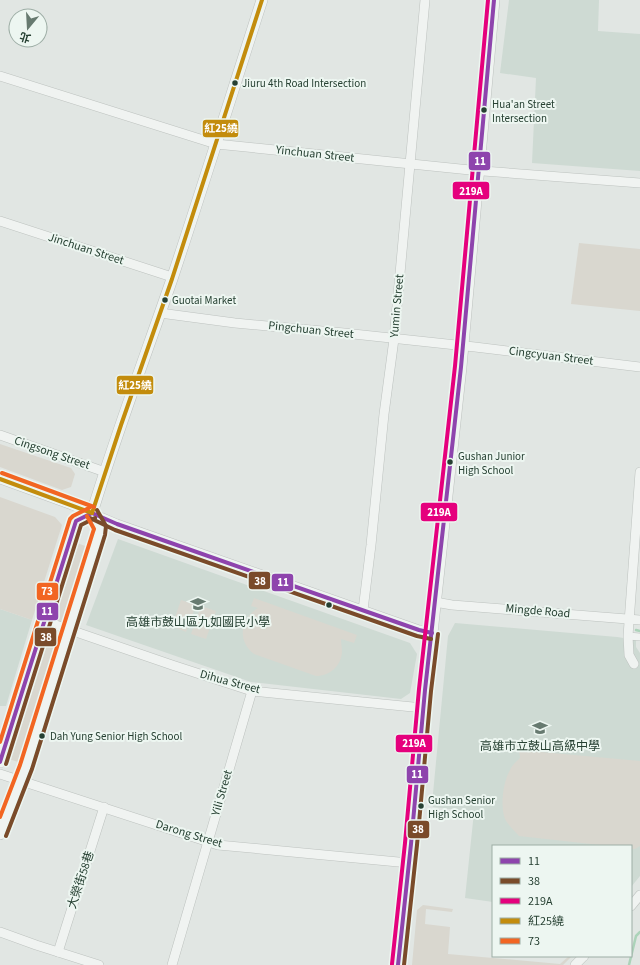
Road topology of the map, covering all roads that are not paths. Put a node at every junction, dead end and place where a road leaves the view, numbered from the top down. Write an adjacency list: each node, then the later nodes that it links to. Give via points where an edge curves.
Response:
1 (262, 0): 5 (street)
2 (425, 0): 6 (street, Yumin Street)
3 (494, 0): 7 (street)
4 (0, 76): 5 (street, Yinchuan Street)
5 (216, 144): 6 (street, Yinchuan Street); 10 (street)
6 (410, 164): 7 (street, Yinchuan Street); 12 (street, Yumin Street)
7 (478, 170): 8 (street, Yinchuan Street); 13 (street)
8 (640, 183)
9 (0, 221): 10 (street, Jinchuan Street)
10 (172, 277): 11 (street)
11 (160, 313): 12 (street, Pingchuan Street); 16 (street)
12 (394, 339): 13 (street, Pingchuan Street); 21 (street, Yumin Street)
13 (463, 346): 14 (street, Cingcyuan Street); 20 (street)
14 (640, 367)
15 (0, 435): 16 (street, Cingsong Street)
16 (105, 472): 19 (street)
17 (640, 472): 22 (street)
18 (0, 479): 19 (street)
19 (92, 513): 21 (street); 24 (street, via 76,521); 25 (street, via 100,528)
20 (435, 602): 22 (street, Mingde Road); 26 (street)
21 (363, 610): 26 (street)
22 (629, 619): 23 (street, Mingde Road); 27 (street)
23 (640, 620)
24 (44, 621): 25 (street, Dihua Street); 32 (street)
25 (69, 629): 30 (street, Dihua Street); 34 (street)
26 (432, 633): 31 (street)
27 (628, 636): 28 (street); 29 (street, via 629,655)
28 (640, 637)
29 (634, 664)
30 (252, 691): 31 (street, Dihua Street); 37 (street, Yili Street)
31 (423, 708): 38 (street)
32 (0, 762)
33 (0, 774): 34 (street, Darong Street)
34 (20, 781): 35 (street, Darong Street); 36 (street)
35 (104, 808): 37 (street, Darong Street); 42 (street, 大榮街58巷)
36 (0, 834)
37 (208, 842): 38 (street, Darong Street); 45 (street, Yili Street)
38 (409, 863): 46 (street)
39 (640, 895): 40 (street)
40 (632, 905)
41 (0, 932): 42 (street)
42 (58, 952): 44 (street)
43 (583, 957): 47 (street)
44 (99, 965)
45 (172, 965)
46 (398, 965)
47 (575, 965)

